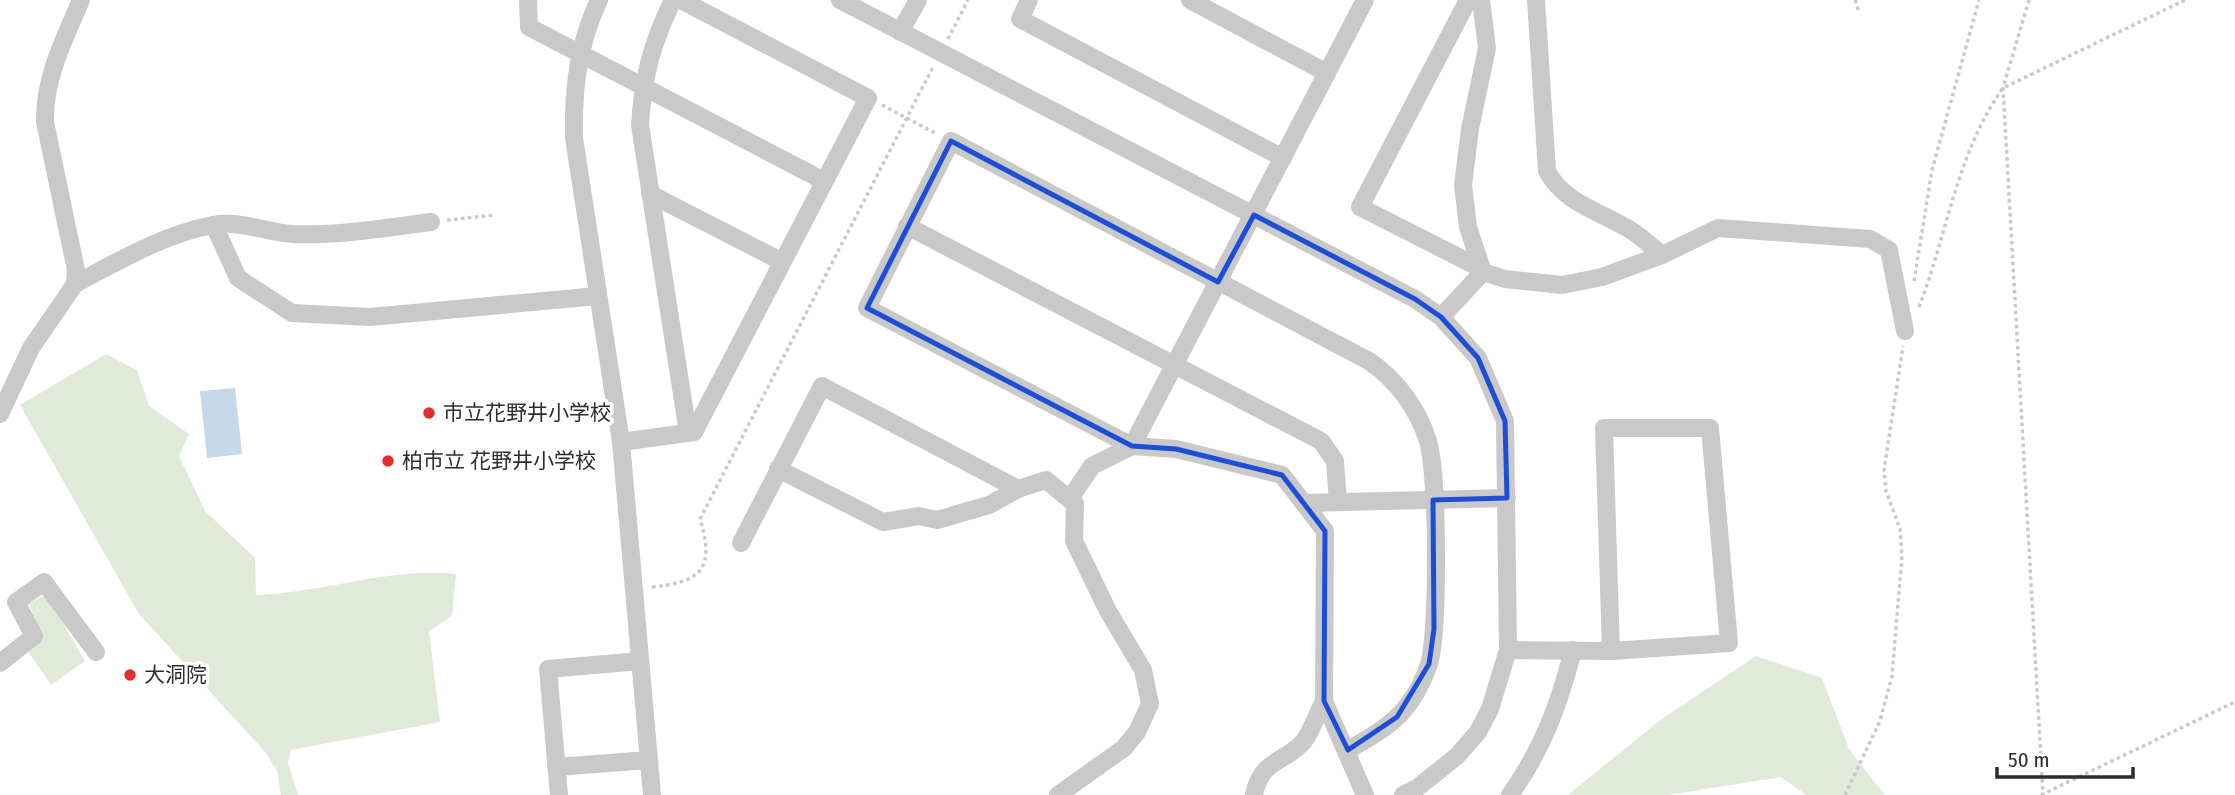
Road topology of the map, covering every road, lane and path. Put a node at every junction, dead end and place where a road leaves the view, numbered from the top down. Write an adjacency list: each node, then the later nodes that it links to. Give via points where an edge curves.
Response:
1 (81, 0): 41 (street, via 57,54 45,103)
2 (528, 0): 21 (street, via 529,27)
3 (599, 0): 21 (street)
4 (673, 0): 24 (street, via 654,40)
5 (681, 0): 26 (street)
6 (840, 0): 20 (street)
7 (918, 0): 20 (street)
8 (968, 0): 22 (path)
9 (1029, 0): 29 (street, via 1020,19)
10 (1190, 0): 23 (street)
11 (1365, 0): 23 (street)
12 (1468, 0): 39 (street, via 1360,207)
13 (1481, 0): 39 (street, via 1488,48 1463,186 1468,227)
14 (1536, 0): 37 (street, via 1547,171 1554,185 1573,200 1632,231)
15 (1855, 0): 19 (path)
16 (1979, 0): 42 (path, via 1932,170)
17 (2029, 0): 25 (path)
18 (2185, 0): 25 (path)
19 (1859, 12)
20 (900, 32): 22 (street)
21 (579, 53): 24 (street); 43 (street, via 573,94 574,138)
22 (940, 53): 27 (path); 33 (street)
23 (1326, 73): 29 (street)
24 (642, 87): 30 (street); 31 (street, via 640,125)
25 (2003, 88): 44 (path, via 1988,109 1970,153 1918,312); 80 (path)
26 (868, 98): 27 (path); 30 (street)
27 (906, 118): 28 (path); 60 (path, via 700,519 706,536 704,564 684,584)
28 (951, 141): 36 (street); 40 (street)
29 (1283, 158): 33 (street)
30 (824, 181): 38 (street)
31 (650, 194): 38 (street); 49 (street)
32 (495, 215): 34 (path)
33 (1254, 215): 40 (street); 45 (street)
34 (431, 222): 35 (street, via 412,229 338,235)
35 (214, 225): 41 (street, via 170,237); 43 (street, via 238,278 292,313 370,317)
36 (907, 226): 47 (street); 51 (street, via 867,307)
37 (1662, 255): 39 (street, via 1602,277 1562,285 1505,279); 46 (street, via 1718,228 1870,239 1889,250)
38 (781, 261): 49 (street, via 694,432)
39 (1482, 270): 45 (street)
40 (1218, 282): 47 (street); 56 (street, via 1369,361 1398,385 1429,444)
41 (75, 284): 48 (street, via 31,348)
42 (1912, 290)
43 (598, 296): 50 (street)
44 (1910, 303)
45 (1441, 317): 55 (street, via 1478,358 1493,388 1505,421)
46 (1905, 331): 79 (path, via 1884,470 1886,491 1900,529 1902,556 1892,676 1880,721)
47 (1175, 364): 51 (street); 57 (street, via 1321,441 1335,461)
48 (0, 414)
49 (688, 433): 50 (street)
50 (621, 442): 60 (street)
51 (1132, 446): 54 (street, via 1092,466); 58 (street, via 1176,449 1282,475)
52 (778, 469): 53 (street, via 883,522 919,516 937,520 989,505); 53 (street, via 822,386); 59 (street)
53 (1018, 489): 54 (street, via 1046,481)
54 (1071, 498): 74 (street, via 1075,503 1074,541 1143,670 1150,704 1124,748)
55 (1507, 498): 56 (street); 61 (street)
56 (1433, 500): 57 (street); 69 (street, via 1434,629 1429,664 1411,701 1397,717)
57 (1338, 502): 58 (street)
58 (1304, 503): 67 (street, via 1325,531)
59 (741, 543)
60 (635, 589): 65 (street)
61 (1508, 650): 62 (street); 77 (street, via 1478,732 1458,756)
62 (1573, 650): 63 (street); 78 (street, via 1560,702 1535,759)
63 (1611, 651): 63 (street, via 1604,428 1710,428 1729,643)
64 (96, 652): 66 (street, via 44,582 16,602 34,636)
65 (640, 661): 70 (street); 71 (street, via 548,669)
66 (0, 663)
67 (1324, 702): 69 (street); 75 (street, via 1303,742 1269,764)
68 (2235, 702): 80 (path)
69 (1348, 750): 76 (street)
70 (649, 760): 71 (street); 73 (street)
71 (556, 767): 72 (street)
72 (559, 795)
73 (652, 795)
74 (1058, 795)
75 (1254, 795)
76 (1365, 795)
77 (1403, 795)
78 (1510, 795)
79 (1845, 795)
80 (2042, 795)

